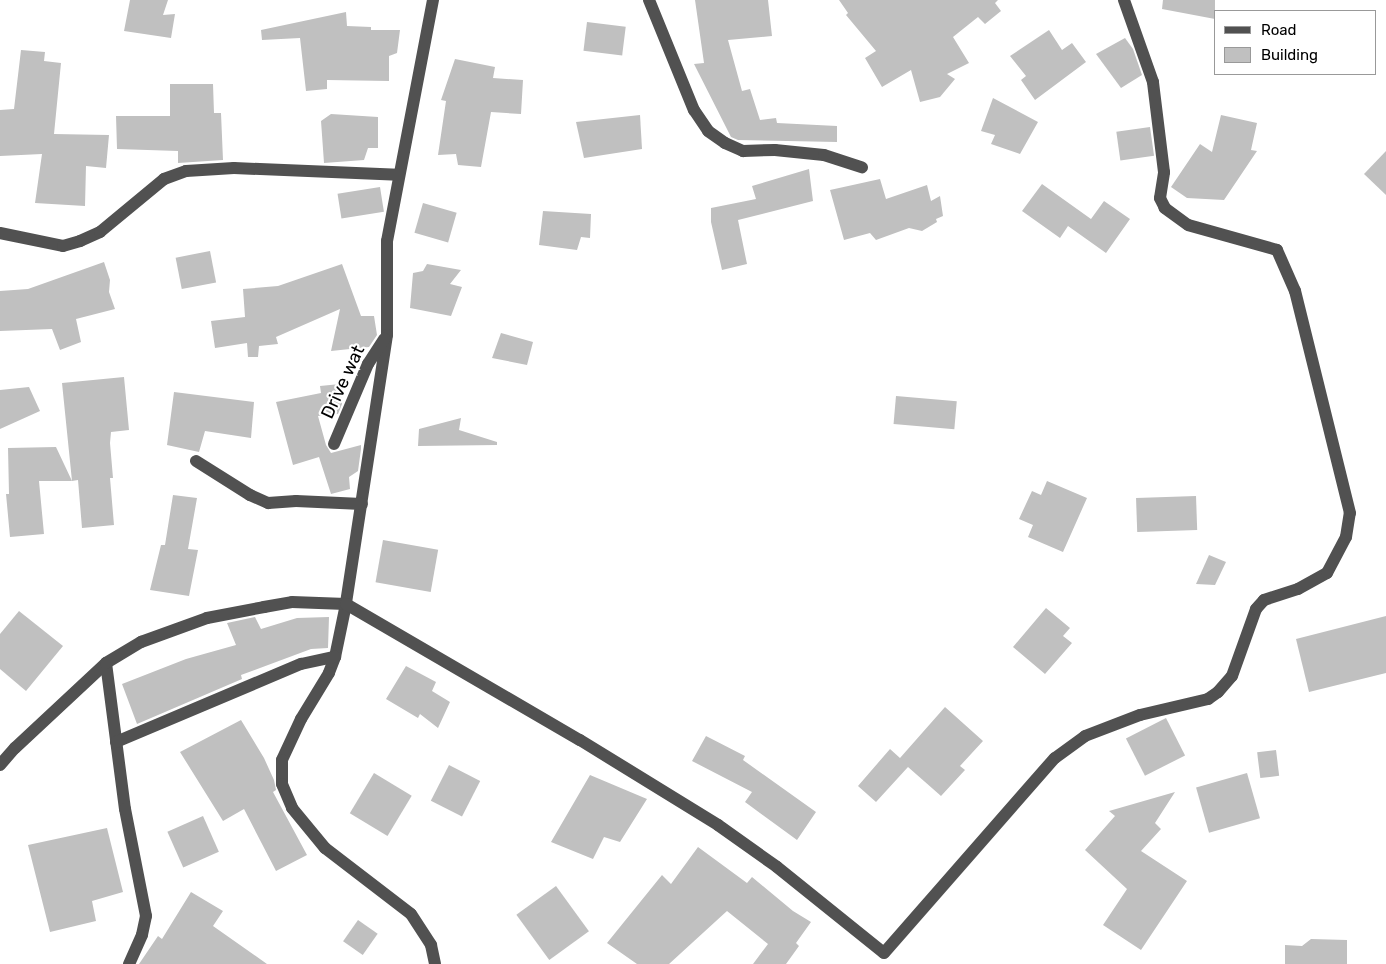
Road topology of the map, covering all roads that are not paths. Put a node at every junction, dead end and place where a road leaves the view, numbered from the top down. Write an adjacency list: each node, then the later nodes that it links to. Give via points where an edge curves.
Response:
1 (433, 0): 5 (street)
2 (649, 0): 4 (street, via 694,110 708,131 743,151 775,150 824,155)
3 (1124, 0): 16 (street, via 1153,82 1164,172 1160,198 1165,208 1188,225 1277,250 1295,292 1350,513 1346,537 1327,573 1298,589 1264,600 1256,609 1232,676 1218,692 1208,699 1140,715 1085,736 1055,758)
4 (862, 167)
5 (398, 174): 6 (street, via 234,168 186,171 164,179 100,232 80,241 63,246); 7 (street, via 387,241)
6 (0, 233)
7 (386, 334): 8 (street, Drive wat, via 368,364); 10 (street)
8 (334, 444)
9 (196, 461): 10 (street, via 268,503)
10 (362, 504): 11 (street)
11 (346, 604): 12 (street); 13 (street, via 292,602 207,618 141,642); 16 (street, via 580,740 718,825 777,866)
12 (336, 657): 14 (street, via 301,664); 18 (street, via 282,760 282,784 292,808 325,848 411,914 431,945)
13 (106, 663): 14 (street); 15 (street)
14 (116, 742): 17 (street, via 125,809 146,916 142,935)
15 (0, 765)
16 (882, 958)
17 (129, 964)
18 (435, 964)

